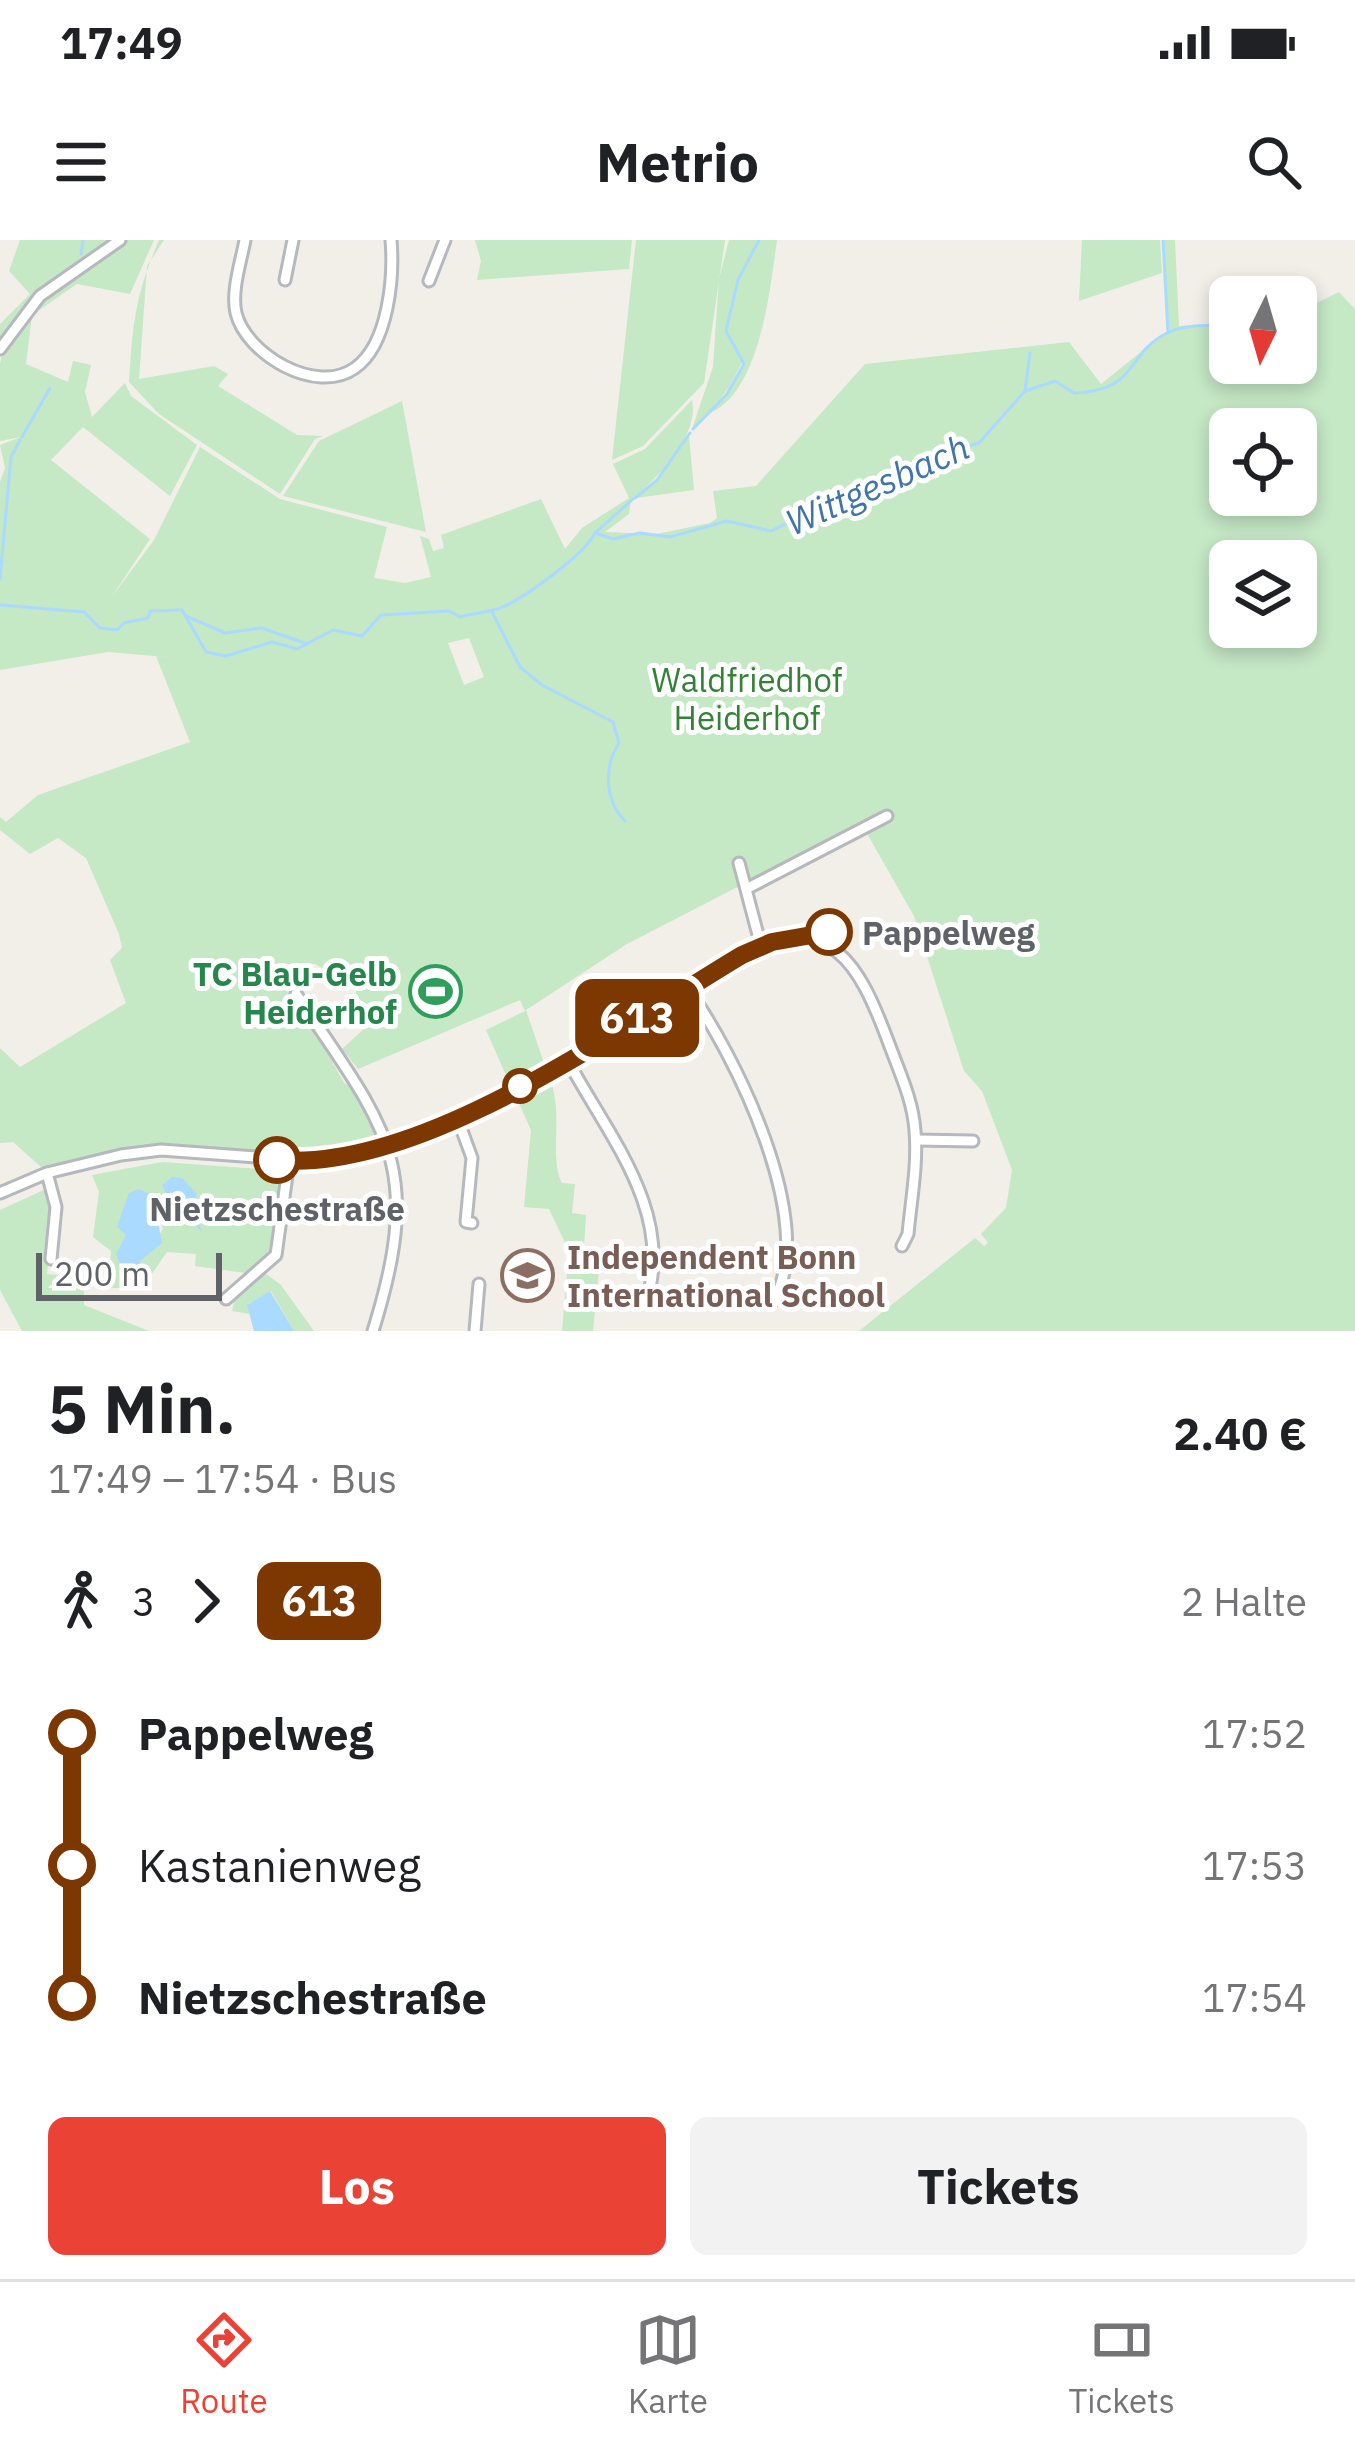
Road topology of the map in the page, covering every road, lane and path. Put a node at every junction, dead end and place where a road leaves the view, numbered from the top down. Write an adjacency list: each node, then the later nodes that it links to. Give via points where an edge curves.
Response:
1 (120, 240): 8 (street, via 40,296)
2 (245, 240): 4 (street, via 235,303 244,333 271,358 325,377 357,367 370,350 393,289)
3 (293, 240): 6 (street)
4 (391, 240)
5 (445, 240): 7 (street)
6 (285, 280)
7 (429, 281)
8 (0, 349)
9 (887, 816): 11 (street)
10 (739, 862): 11 (street)
11 (748, 888): 12 (street)
12 (761, 946): 13 (street); 17 (street, via 804,937 846,958 910,1100)
13 (688, 988): 15 (street); 28 (street, via 771,1153 784,1218 781,1288)
14 (296, 994): 19 (street)
15 (567, 1059): 16 (street); 29 (street, via 648,1214 654,1259)
16 (457, 1117): 19 (street); 23 (street, via 472,1158)
17 (916, 1140): 18 (street); 24 (street)
18 (973, 1142)
19 (393, 1148): 20 (street, via 339,1161); 30 (street, via 398,1219)
20 (289, 1161): 21 (street, via 161,1150); 27 (street, via 276,1255)
21 (47, 1173): 22 (street); 25 (street, via 56,1208)
22 (1, 1189)
23 (472, 1223)
24 (902, 1246)
25 (51, 1259)
26 (479, 1284): 31 (street)
27 (226, 1299)
28 (773, 1301)
29 (646, 1302)
30 (374, 1331)
31 (475, 1331)

